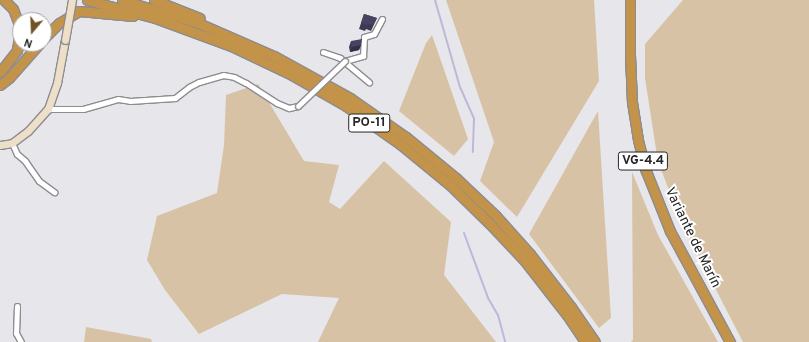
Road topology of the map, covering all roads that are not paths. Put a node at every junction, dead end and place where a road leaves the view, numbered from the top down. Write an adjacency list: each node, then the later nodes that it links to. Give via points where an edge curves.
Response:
1 (4, 0): 7 (highway)
2 (72, 0): 19 (street, bridge, via 55,90)
3 (87, 0): 8 (highway, PO-11)
4 (122, 0): 11 (highway, PO-11, via 198,23)
5 (154, 0): 11 (highway, via 205,20)
6 (630, 0): 27 (highway, Variante de Marín / VG-4.4, via 632,102 646,171 670,231)
7 (14, 12)
8 (155, 18): 10 (highway, via 79,11); 25 (highway, PO-11, via 231,46 292,75 346,106 400,144 450,185 489,222 524,260)
9 (382, 19): 15 (street, via 374,34 364,37 363,56)
10 (52, 30)
11 (239, 40): 26 (highway, PO-11, via 307,73 350,98 406,137 456,178 496,216 530,254 572,307)
12 (16, 52): 16 (highway)
13 (32, 52): 18 (highway)
14 (324, 52): 15 (street)
15 (345, 61): 17 (street); 19 (street, bridge, via 298,106 289,108 234,77 223,75 199,82 175,98 130,101 118,99 83,109)
16 (0, 72)
17 (369, 82)
18 (0, 85)
19 (48, 109): 20 (street, via 28,131)
20 (12, 142): 21 (street); 22 (street, via 17,154 39,181)
21 (0, 145)
22 (54, 192)
23 (17, 306): 24 (street, via 16,333)
24 (21, 342)
25 (585, 342)
26 (595, 342)
27 (730, 342)

